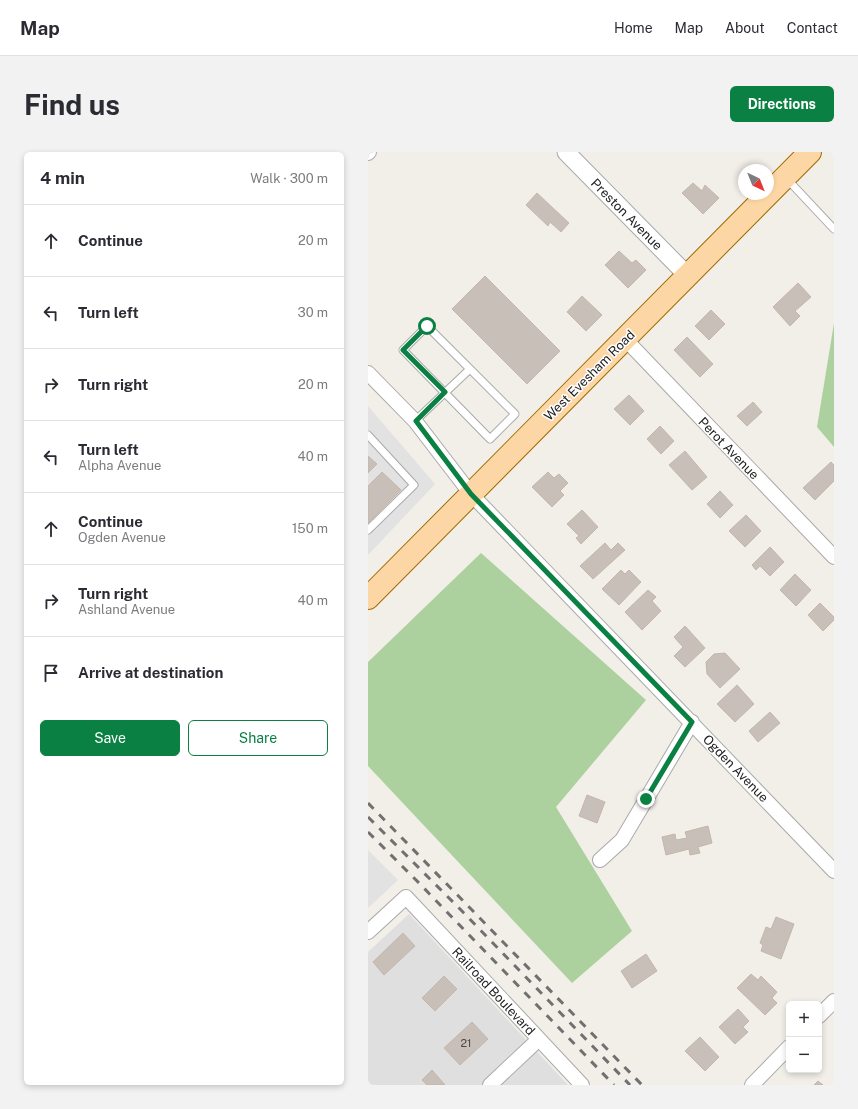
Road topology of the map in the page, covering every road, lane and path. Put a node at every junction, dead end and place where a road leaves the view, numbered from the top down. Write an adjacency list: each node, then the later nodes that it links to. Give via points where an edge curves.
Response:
1 (566, 152): 5 (street, Preston Avenue)
2 (810, 152): 3 (main road, West Evesham Road)
3 (785, 178): 4 (lane); 5 (main road, West Evesham Road)
4 (834, 229)
5 (688, 276): 6 (main road, West Evesham Road)
6 (625, 339): 12 (main road, West Evesham Road); 14 (street, Perot Avenue)
7 (470, 369): 9 (lane); 9 (lane, via 427,326 403,350); 9 (lane, via 515,414 490,439)
8 (368, 373): 10 (street, Ogden Avenue)
9 (445, 392): 10 (lane)
10 (416, 421): 12 (street, Ogden Avenue)
11 (368, 435): 13 (lane, via 414,485)
12 (471, 494): 15 (main road, West Evesham Road); 16 (street, Ogden Avenue)
13 (368, 530)
14 (834, 557)
15 (368, 598)
16 (692, 722): 17 (street, via 622,840); 18 (street, Ogden Avenue)
17 (600, 860)
18 (834, 871)
19 (368, 932): 22 (street, Railroad Boulevard, via 406,897)
20 (834, 1001): 21 (street)
21 (822, 1013)
22 (539, 1039): 24 (street); 25 (street, Railroad Boulevard)
23 (786, 1050): 26 (street)
24 (490, 1085)
25 (582, 1085)
26 (752, 1085)

